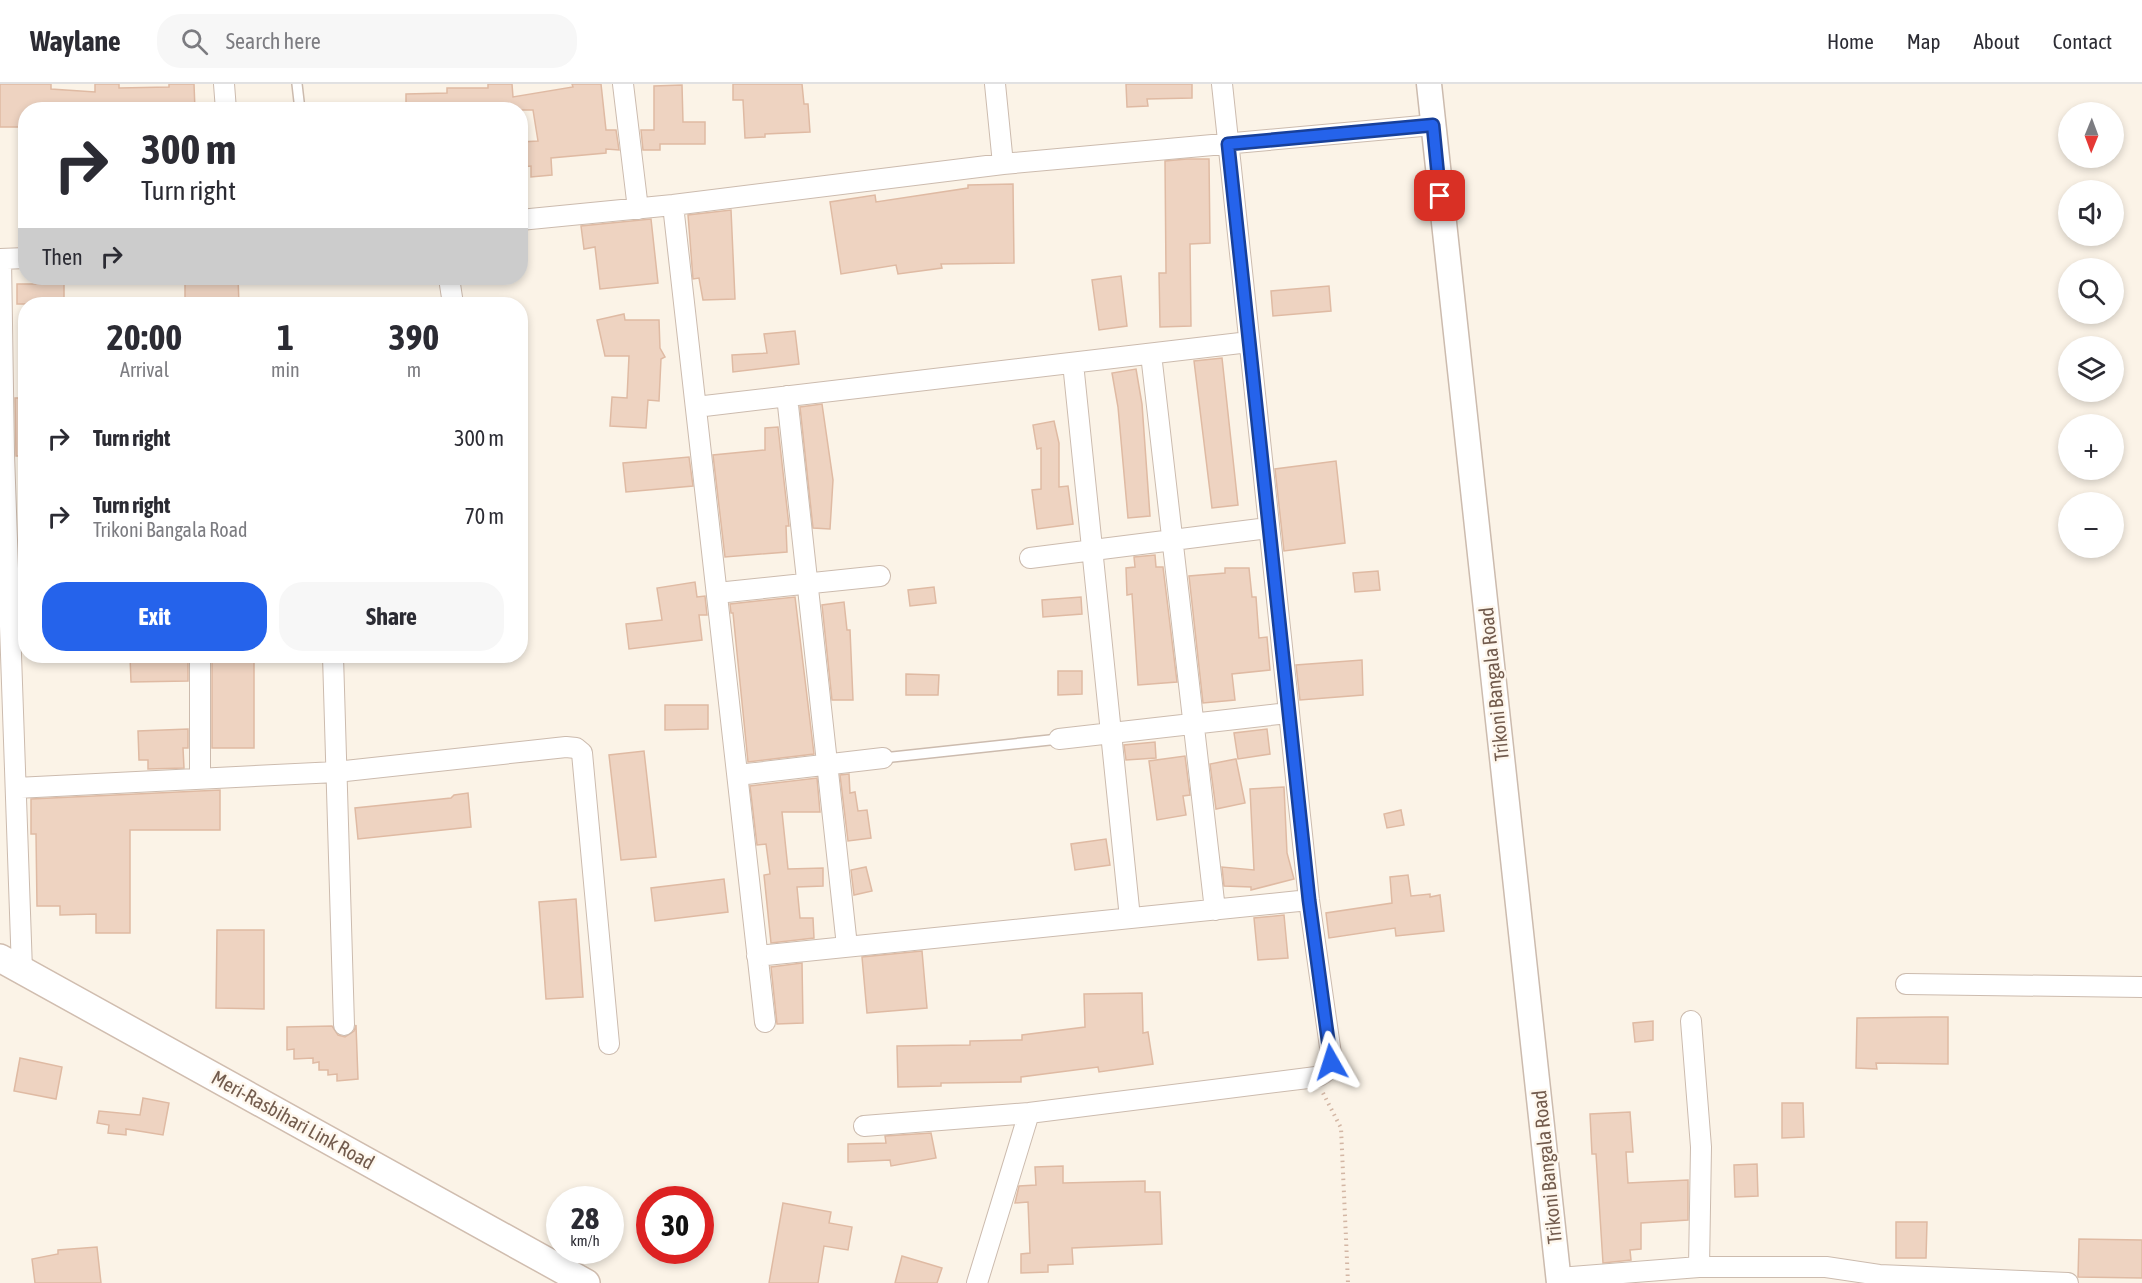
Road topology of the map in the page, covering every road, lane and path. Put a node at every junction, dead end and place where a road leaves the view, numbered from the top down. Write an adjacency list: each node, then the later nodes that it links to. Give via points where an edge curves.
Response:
1 (224, 84): 7 (street)
2 (297, 84): 8 (lane)
3 (623, 84): 13 (street)
4 (995, 84): 11 (street)
5 (1222, 84): 10 (street)
6 (1429, 84): 9 (street, Trikoni Bangala Road)
7 (225, 102)
8 (299, 102)
9 (1433, 125): 10 (street); 59 (street, Trikoni Bangala Road)
10 (1228, 144): 11 (street); 17 (street)
11 (1003, 164): 12 (street)
12 (673, 205): 13 (street); 21 (street)
13 (638, 209): 14 (street)
14 (528, 219)
15 (18, 258): 16 (street)
16 (0, 259): 22 (street)
17 (1249, 342): 18 (street); 23 (street)
18 (1151, 354): 19 (street); 24 (street)
19 (1073, 363): 20 (street); 25 (street)
20 (787, 396): 21 (street); 29 (street)
21 (696, 407): 30 (street)
22 (2, 454): 27 (street)
23 (1268, 528): 24 (street); 33 (street)
24 (1173, 540): 25 (street); 34 (street)
25 (1092, 550): 26 (street); 35 (street)
26 (1030, 558)
27 (11, 572): 42 (street)
28 (880, 576): 29 (street)
29 (807, 583): 30 (street); 38 (street)
30 (717, 593): 40 (street)
31 (200, 663): 41 (street)
32 (333, 663): 39 (street)
33 (1288, 714): 34 (street); 43 (street)
34 (1194, 724): 35 (street); 44 (street)
35 (1111, 733): 36 (street); 45 (street)
36 (1059, 739): 37 (lane)
37 (883, 758): 38 (street)
38 (827, 765): 40 (street); 46 (street)
39 (336, 772): 41 (street); 53 (street); 54 (street, via 566,747 582,753)
40 (738, 775): 47 (street)
41 (200, 778): 42 (street)
42 (16, 788): 48 (street)
43 (1309, 900): 44 (street); 55 (street, via 1331,1054 1326,1073)
44 (1215, 910): 45 (street)
45 (1130, 918): 46 (street)
46 (847, 946): 47 (street)
47 (758, 956): 52 (street)
48 (11, 964): 60 (main road, Meri-Rasbihari Link Road)
49 (1906, 984): 50 (street)
50 (2142, 987)
51 (1691, 1021): 58 (street, via 1701,1147)
52 (765, 1022)
53 (344, 1025)
54 (609, 1044)
55 (1309, 1078): 56 (street); 62 (path, via 1324,1095 1341,1128)
56 (1029, 1113): 57 (street); 61 (street)
57 (864, 1126)
58 (1699, 1267): 59 (street); 63 (street, via 1826,1267 1879,1275)
59 (1559, 1280)
60 (586, 1283)
61 (977, 1283)
62 (1348, 1283)
63 (2068, 1283)

